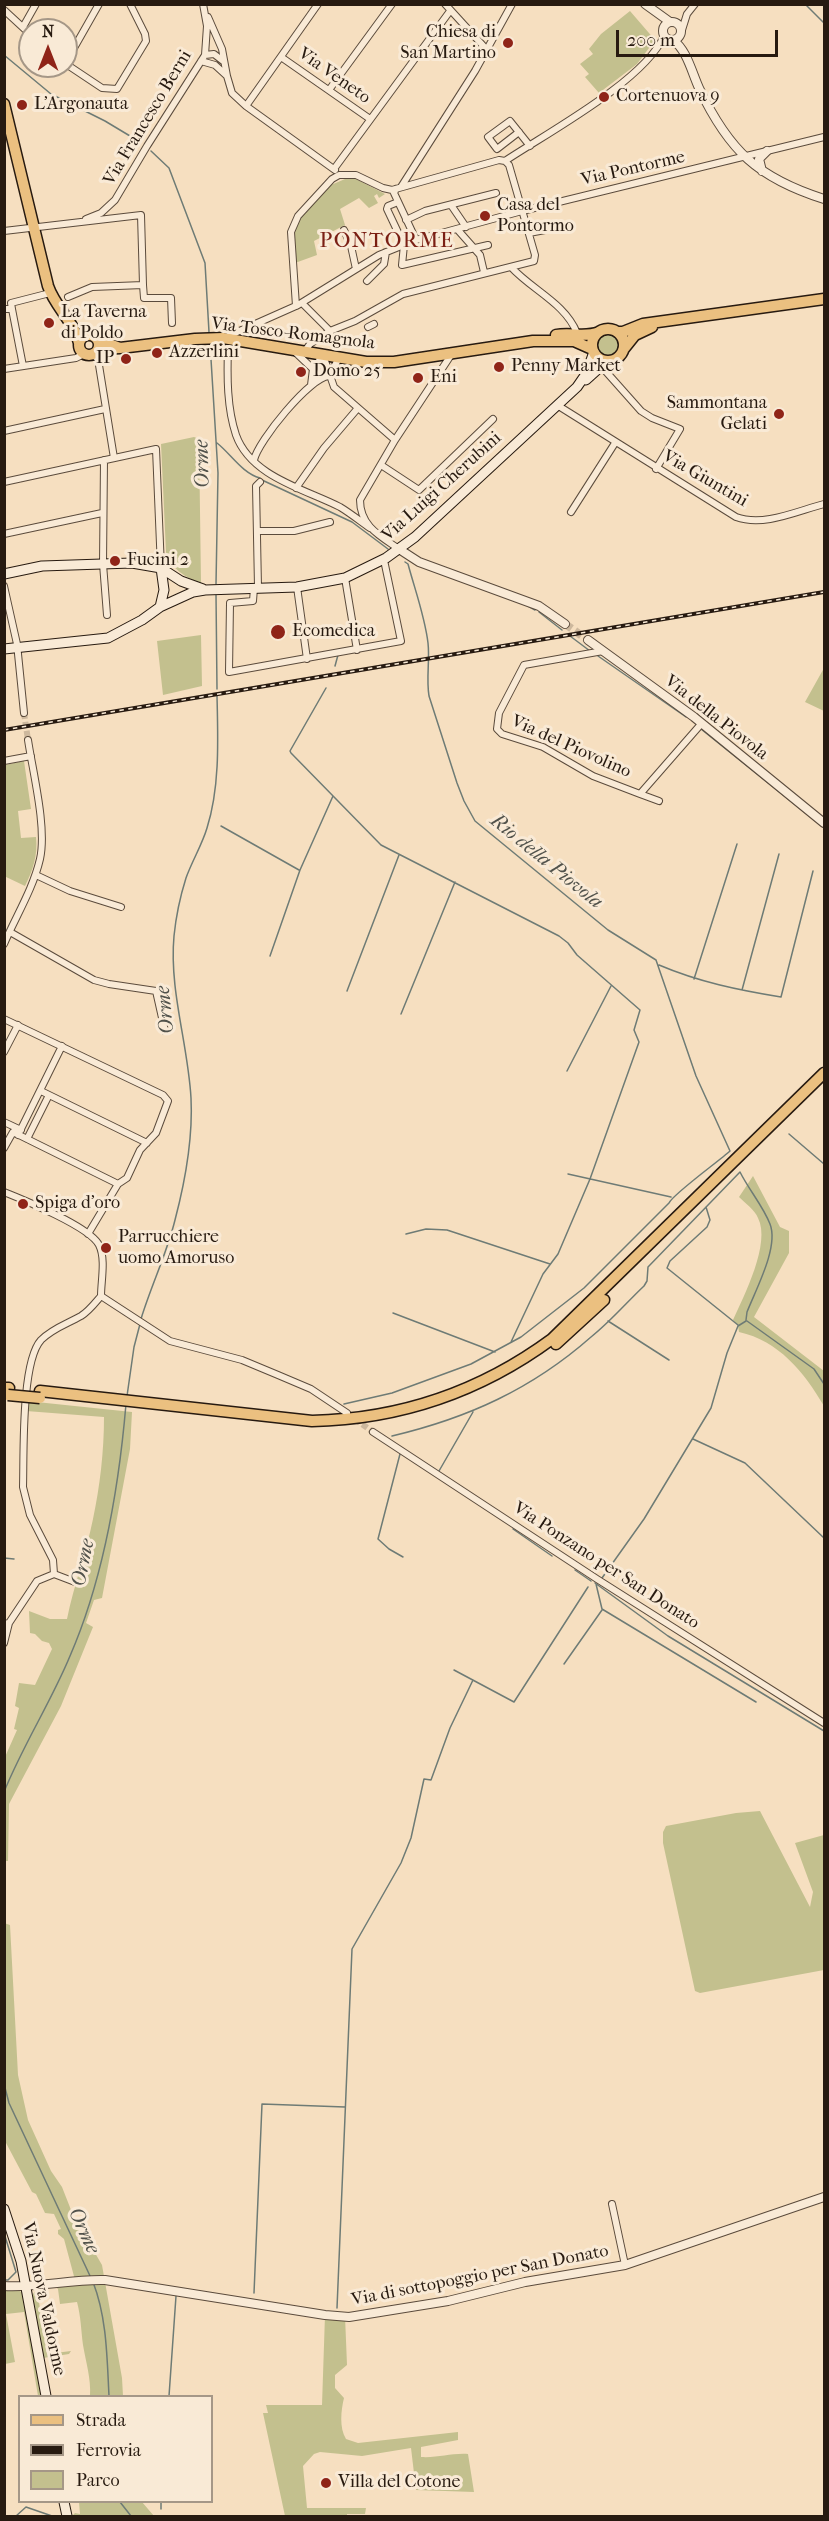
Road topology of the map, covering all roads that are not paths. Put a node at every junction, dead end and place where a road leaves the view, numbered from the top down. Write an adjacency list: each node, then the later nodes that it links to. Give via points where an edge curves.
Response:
1 (36, 4): 14 (street)
2 (99, 4): 18 (street)
3 (130, 4): 24 (street, via 146,41 117,89 102,88)
4 (318, 4): 21 (street)
5 (445, 4): 12 (street)
6 (512, 4): 19 (street)
7 (645, 4): 17 (street, via 655,12)
8 (695, 4): 13 (street)
9 (390, 5): 26 (street)
10 (204, 6): 22 (street, Via Francesco Berni, via 208,40); 23 (street)
11 (4, 10): 15 (street)
12 (450, 11): 19 (street); 29 (street)
13 (687, 14): 16 (street); 17 (street)
14 (28, 18)
15 (18, 23)
16 (681, 32): 17 (street, via 678,38); 17 (street, via 679,24); 20 (street)
17 (667, 33): 20 (street); 32 (street, via 639,67 601,99)
18 (78, 42)
19 (487, 50): 39 (street)
20 (683, 52): 34 (street, via 712,114)
21 (281, 57): 26 (street, Via Veneto); 28 (street)
22 (203, 58): 23 (street, via 214,54); 25 (street); 47 (street, Via Francesco Berni, via 109,206)
23 (224, 62): 25 (street)
24 (78, 71)
25 (227, 76): 28 (street, via 232,93)
26 (329, 90): 29 (street, Via Veneto)
27 (4, 104): 49 (main road)
28 (246, 106): 36 (street)
29 (370, 119): 36 (street)
30 (519, 132): 30 (street, via 510,121 488,137 497,149); 32 (street)
31 (825, 137): 33 (street, Via Pontorme)
32 (530, 146): 35 (street)
33 (767, 150): 34 (street, Via Pontorme); 37 (street, via 759,159)
34 (744, 157): 37 (street); 45 (street, Via Pontorme)
35 (505, 162): 39 (street, via 499,160); 45 (street)
36 (334, 169): 38 (street)
37 (763, 172): 42 (street)
38 (339, 175): 40 (street, via 356,175); 68 (street, via 328,182 293,224)
39 (399, 188): 40 (street); 43 (street, via 394,193)
40 (387, 190): 43 (street)
41 (496, 193): 44 (street)
42 (825, 199)
43 (396, 203): 46 (street); 56 (street, via 387,209)
44 (451, 205): 46 (street); 48 (street)
45 (522, 211): 48 (street, Via Pontorme); 54 (street)
46 (406, 220): 55 (street)
47 (75, 223): 49 (street); 64 (street, via 141,215)
48 (466, 226): 50 (street, Via Pontorme)
49 (36, 228): 53 (street); 65 (main road)
50 (457, 229): 55 (street, Via Pontorme); 58 (street)
51 (344, 230): 61 (street)
52 (545, 230): 54 (street)
53 (4, 231)
54 (529, 233): 60 (street, via 534,261)
55 (416, 240): 56 (street, Via Pontorme)
56 (404, 245): 58 (street, via 402,265); 59 (street, Via Pontorme)
57 (488, 245): 58 (street)
58 (474, 248): 62 (street)
59 (386, 252): 61 (street, Via Pontorme); 63 (street, via 384,264)
60 (511, 267): 62 (street); 76 (street, via 551,300)
61 (356, 269): 68 (street, Via Pontorme)
62 (484, 272): 73 (street, via 403,294)
63 (367, 281)
64 (143, 285): 66 (street, via 92,287); 72 (street, via 144,298 171,298)
65 (51, 293): 69 (street); 70 (main road)
66 (68, 297)
67 (825, 299): 71 (main road)
68 (299, 305): 73 (street); 78 (street, Via Pontorme)
69 (8, 306): 87 (street)
70 (68, 322): 79 (main road); 79 (main road, via 79,343 83,338)
71 (668, 322): 75 (main road); 80 (main road, via 639,333)
72 (172, 323)
73 (330, 331): 81 (street)
74 (599, 332): 75 (main road); 76 (main road, Via Tosco-Romagnola, via 588,336); 82 (main road, via 593,339)
75 (617, 332): 80 (main road, via 623,340)
76 (578, 333): 77 (main road, Via Tosco-Romagnola)
77 (532, 341): 82 (main road, Via Tosco-Romagnola, via 566,340); 83 (main road, Via Tosco-Romagnola)
78 (225, 343): 79 (main road, Via Tosco-Romagnola, via 195,339 120,348); 81 (main road, Via Tosco-Romagnola); 101 (street, via 231,418 242,446)
79 (93, 347): 87 (street, via 76,358); 94 (street, via 99,360)
80 (623, 350): 86 (main road)
81 (299, 351): 84 (main road, Via Tosco-Romagnola); 90 (street, via 313,369)
82 (593, 351): 86 (main road); 91 (main road, Via Luigi Cherubini)
83 (451, 354): 85 (main road, Via Tosco-Romagnola, via 394,362); 97 (street)
84 (322, 355): 85 (main road, Via Tosco-Romagnola); 89 (street); 90 (street)
85 (339, 358): 89 (street)
86 (604, 364): 91 (main road, Via Luigi Cherubini); 103 (street, via 641,411 680,429)
87 (23, 366): 88 (street)
88 (4, 369)
89 (329, 376): 90 (street); 93 (street, via 334,387)
90 (311, 384): 101 (street, via 263,439)
91 (577, 387): 92 (main road, Via Luigi Cherubini)
92 (556, 405): 98 (street, Via Giuntini); 116 (main road, Via Luigi Cherubini)
93 (358, 408): 97 (street); 106 (street)
94 (105, 409): 96 (street); 99 (street)
95 (494, 419): 102 (street, via 419,490)
96 (4, 431)
97 (395, 440): 102 (street)
98 (615, 443): 103 (street, Via Giuntini); 110 (street)
99 (114, 458): 100 (street); 119 (street, via 156,449)
100 (104, 460): 104 (street); 111 (street)
101 (254, 460): 106 (street)
102 (381, 465): 107 (street)
103 (656, 469): 108 (street, Via Giuntini, via 741,519 764,519)
104 (4, 482)
105 (260, 482): 114 (street, via 256,486)
106 (296, 488): 109 (street)
107 (360, 500): 109 (street, via 352,511); 113 (street, via 363,519)
108 (823, 506)
109 (342, 509): 113 (street)
110 (571, 512)
111 (102, 513): 115 (street); 118 (street)
112 (330, 522): 114 (street, via 294,531)
113 (370, 528): 116 (street)
114 (257, 531): 124 (street)
115 (4, 534)
116 (399, 549): 117 (main road, Via Luigi Cherubini); 128 (street, via 419,562 539,606)
117 (384, 560): 121 (main road, Via Luigi Cherubini); 132 (street, via 401,641)
118 (103, 564): 119 (main road); 120 (main road, via 42,566); 127 (street)
119 (161, 568): 125 (main road); 126 (main road, via 164,595)
120 (4, 574)
121 (345, 578): 123 (main road, Via Luigi Cherubini); 132 (street)
122 (4, 586): 130 (street)
123 (297, 586): 124 (main road, Via Luigi Cherubini); 134 (street)
124 (256, 587): 125 (main road, Via Luigi Cherubini); 134 (street, via 254,602 230,603 229,672)
125 (205, 590): 126 (main road)
126 (160, 607): 130 (main road, via 108,638)
127 (107, 615)
128 (565, 624)
129 (588, 640): 133 (street, Via della Piovola)
130 (18, 647): 131 (main road); 135 (street)
131 (4, 649)
132 (357, 650): 134 (street)
133 (603, 651): 136 (street, Via della Piovola); 140 (street, Via del Piovolino, via 524,665 499,713 497,729 543,747 593,776)
134 (307, 659)
135 (24, 713)
136 (702, 723): 140 (street, Via del Piovolino); 142 (street, Via della Piovola)
137 (28, 740): 138 (street)
138 (31, 756): 139 (street); 143 (street, via 42,840)
139 (4, 762)
140 (640, 794): 141 (street, Via del Piovolino)
141 (659, 801)
142 (825, 823)
143 (36, 875): 144 (street); 145 (street)
144 (121, 907)
145 (10, 932): 146 (street); 149 (street, via 94,980 156,990)
146 (4, 944)
147 (4, 1019): 148 (street)
148 (18, 1025): 150 (street); 151 (street)
149 (165, 1031)
150 (62, 1046): 154 (street); 159 (street, via 164,1095 168,1103 156,1133)
151 (4, 1052)
152 (825, 1073): 166 (main road, via 552,1339 478,1385 411,1409 334,1421)
153 (825, 1082): 166 (main road, via 582,1323 531,1363 482,1390 424,1413 382,1423 337,1427 288,1427)
154 (41, 1091): 155 (street); 157 (street)
155 (49, 1095): 158 (street); 159 (street)
156 (4, 1122): 157 (street)
157 (18, 1132): 158 (street); 160 (street)
158 (27, 1139): 161 (street)
159 (147, 1143): 161 (street, via 127,1178)
160 (4, 1148)
161 (118, 1184): 163 (street)
162 (4, 1192): 163 (street, via 37,1204)
163 (88, 1234): 164 (street, via 96,1239 102,1254)
164 (101, 1296): 167 (street, via 170,1341 242,1360 310,1389); 169 (street, via 81,1316 43,1338 32,1360 23,1487)
165 (6, 1391): 166 (main road, bridge)
166 (134, 1406)
167 (347, 1413)
168 (373, 1432): 173 (street, Via Ponzano per San Donato)
169 (54, 1574): 170 (street); 171 (street, via 37,1581)
170 (75, 1582)
171 (7, 1623): 172 (street)
172 (4, 1643)
173 (825, 1723)
174 (825, 2198): 177 (street, Via di sottopoggio per San Donato)
175 (612, 2204): 177 (street)
176 (4, 2209): 179 (main road, Via Nuova Valdorme)
177 (625, 2265): 179 (street, Via di sottopoggio per San Donato, via 349,2317 105,2280 79,2279)
178 (4, 2286): 179 (street)
179 (26, 2287): 180 (main road, Via Nuova Valdorme)
180 (46, 2395)

